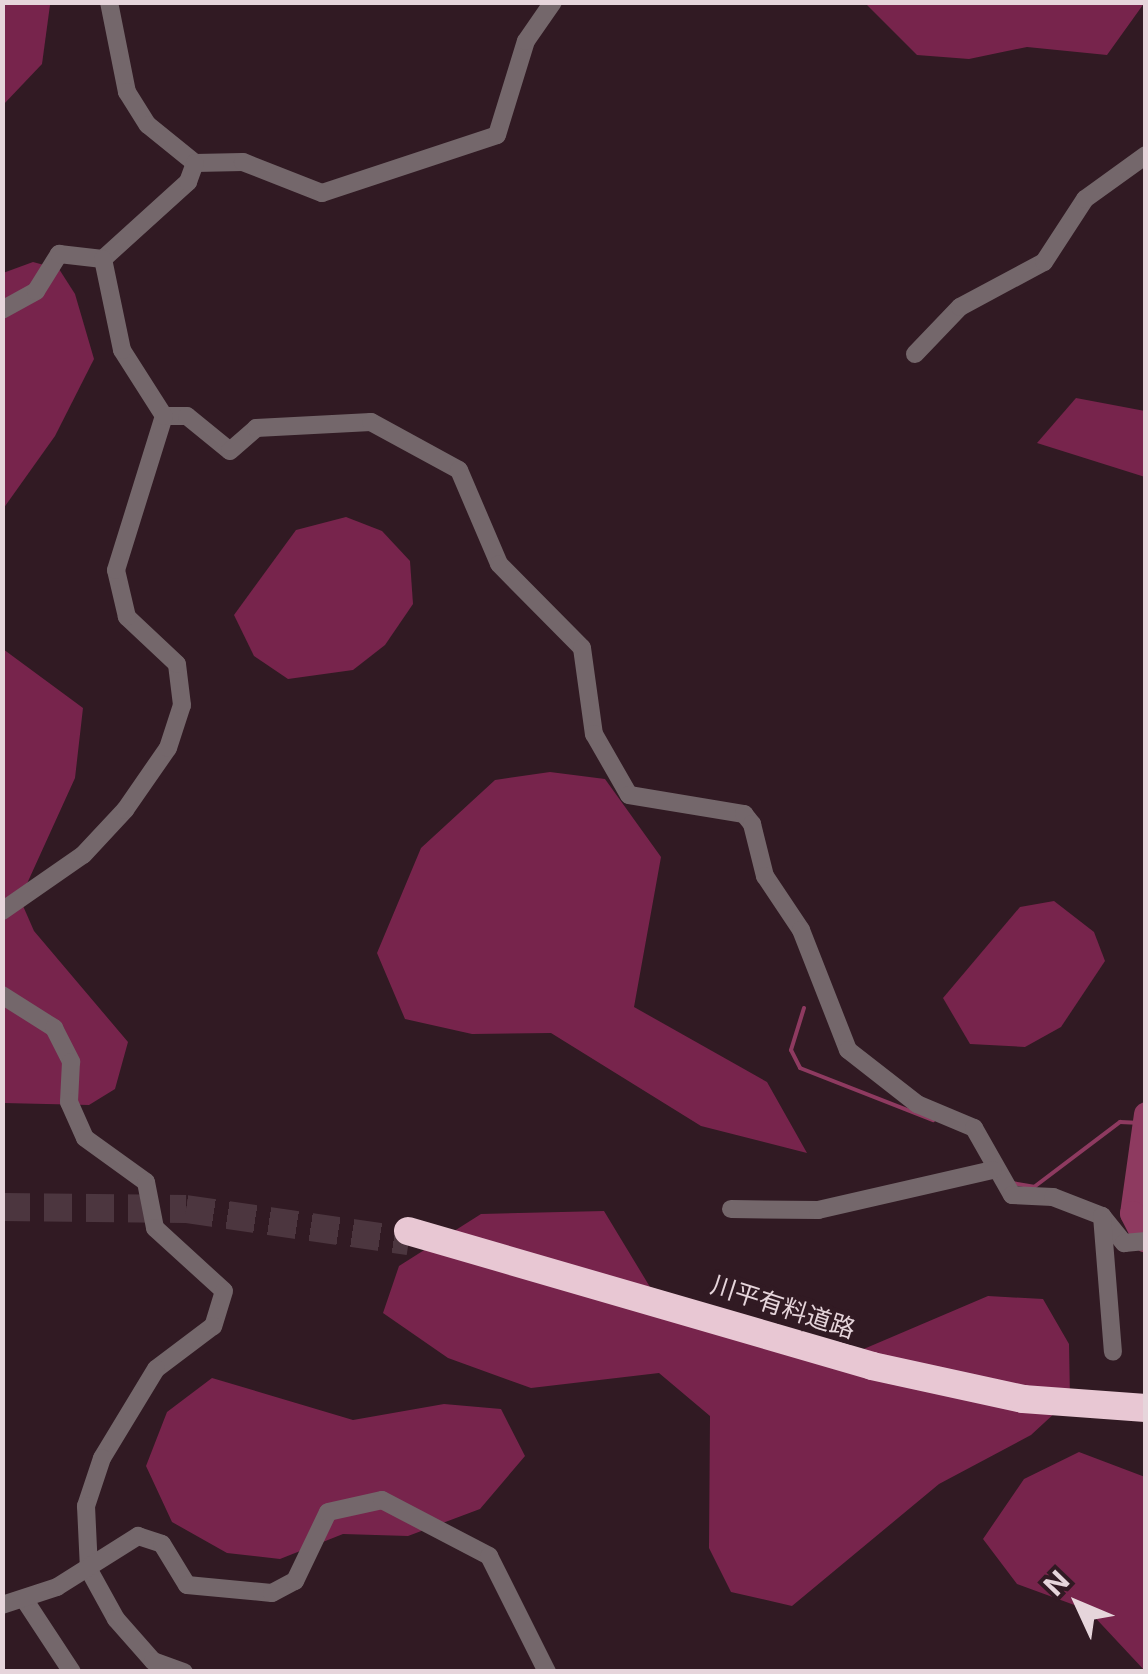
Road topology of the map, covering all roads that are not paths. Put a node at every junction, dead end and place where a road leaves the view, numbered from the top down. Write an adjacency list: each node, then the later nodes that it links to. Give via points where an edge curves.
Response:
1 (109, 2): 4 (street, via 127,92 148,124)
2 (554, 2): 4 (street, via 526,42 504,126 484,144 322,193 243,162)
3 (1146, 156): 7 (street, via 1086,199 1044,262 960,307)
4 (195, 163): 5 (street, via 188,182)
5 (103, 259): 6 (street, via 59,254 36,290); 8 (street, via 122,350)
6 (2, 310)
7 (914, 354)
8 (164, 416): 9 (street, via 116,570 126,616 177,664 182,705 168,748 83,856); 11 (street, via 187,416 230,451 256,428 371,422 460,470 500,564 582,648 594,734 629,795 744,814 848,1050 917,1104 974,1128)
9 (2, 910)
10 (2, 996): 20 (street, via 54,1028 71,1062 70,1102 86,1138 146,1182 155,1228 219,1277 224,1291 213,1326 156,1369 102,1458 86,1506)
11 (992, 1170): 12 (street, via 818,1210); 13 (street, via 1012,1195)
12 (730, 1208)
13 (1102, 1216): 15 (street); 16 (street)
14 (409, 1236): 17 (highway, 川平有料道路, via 872,1366)
15 (1140, 1243)
16 (1113, 1352)
17 (1050, 1408): 18 (highway, 川平有料道路); 19 (highway, 川平有料道路)
18 (1146, 1408)
19 (1146, 1418)
20 (89, 1570): 21 (street); 24 (street, via 153,1661); 25 (street, via 138,1536 162,1544 188,1585 272,1593 295,1581 328,1512 382,1500 489,1556)
21 (24, 1598): 22 (street); 23 (street)
22 (2, 1605)
23 (72, 1672)
24 (184, 1672)
25 (547, 1672)

